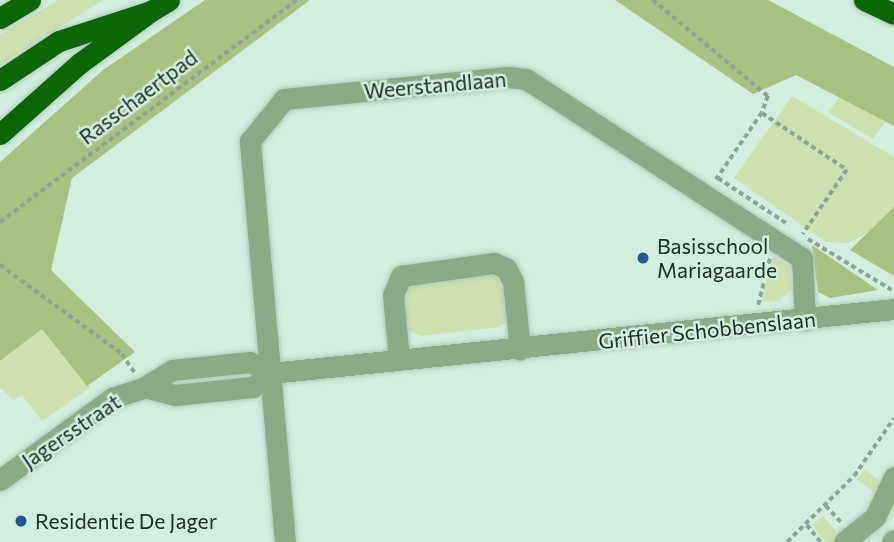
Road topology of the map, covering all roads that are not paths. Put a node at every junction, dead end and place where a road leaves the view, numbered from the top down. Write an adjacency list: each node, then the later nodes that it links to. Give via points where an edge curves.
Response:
1 (30, 0): 5 (highway)
2 (864, 0): 4 (highway)
3 (160, 5): 6 (highway, via 59,41); 7 (highway, via 80,63)
4 (894, 14)
5 (0, 18)
6 (0, 80)
7 (0, 134)
8 (894, 309): 9 (street, Griffier Schobbenslaan)
9 (805, 320): 10 (street, Griffier Schobbenslaan); 12 (street, Weerstandlaan, via 802,258 712,186 526,79 284,99 250,141)
10 (520, 350): 11 (street, Griffier Schobbenslaan); 11 (street, via 513,281 506,268 494,263 401,276 393,295)
11 (399, 360): 12 (street, Griffier Schobbenslaan)
12 (271, 373): 13 (street, Griffier Schobbenslaan, via 250,362 172,370); 17 (street, Weerstandlaan)
13 (145, 387): 15 (street, Jagersstraat, via 112,398)
14 (894, 477): 16 (street, via 882,506)
15 (0, 480)
16 (853, 540)
17 (285, 542)

